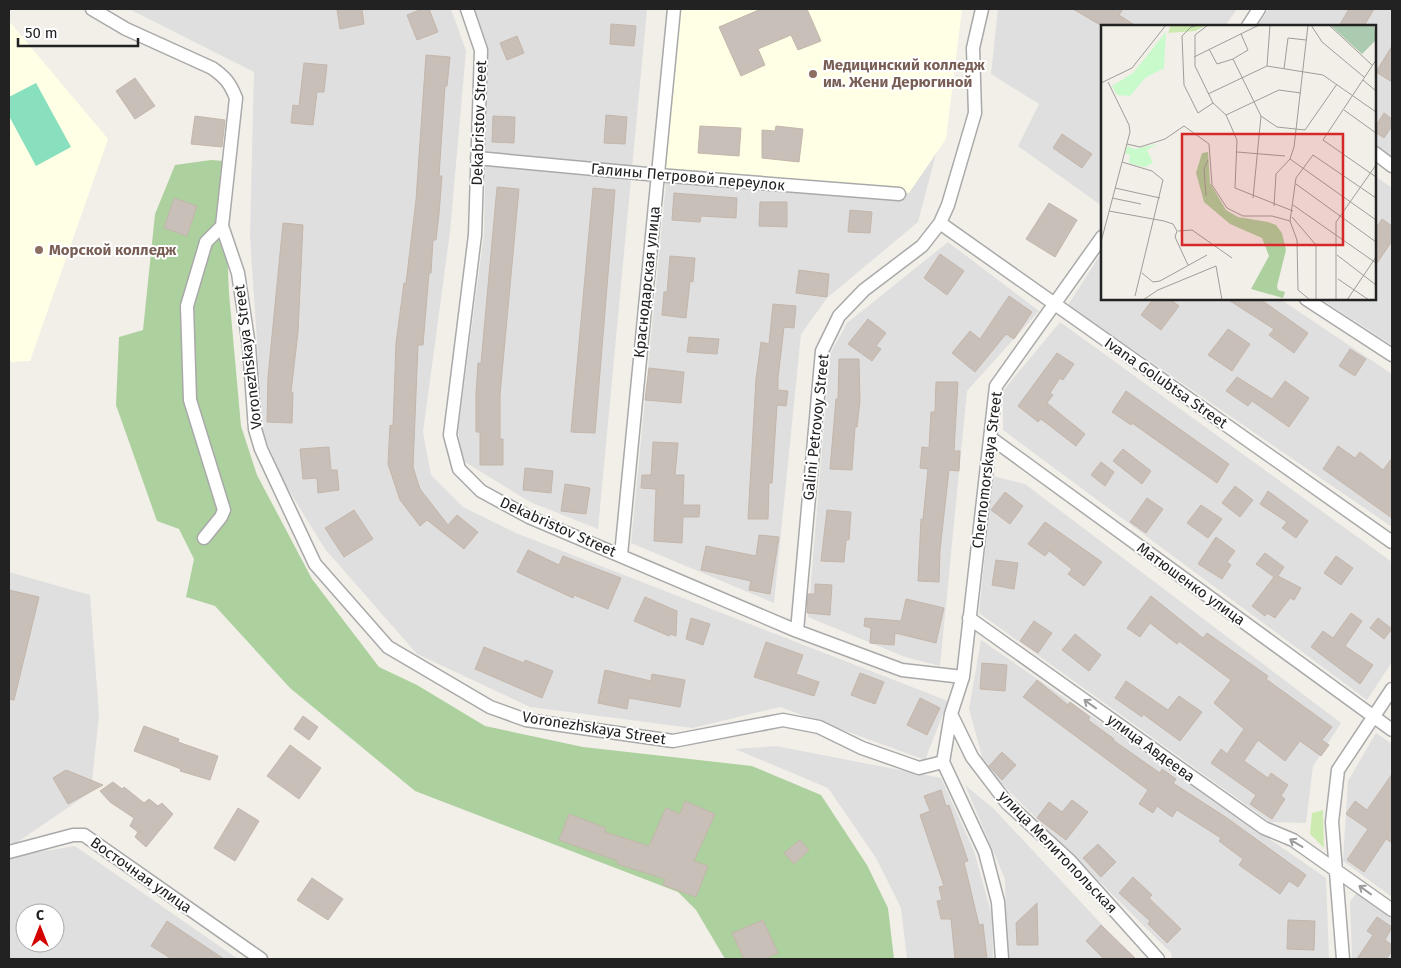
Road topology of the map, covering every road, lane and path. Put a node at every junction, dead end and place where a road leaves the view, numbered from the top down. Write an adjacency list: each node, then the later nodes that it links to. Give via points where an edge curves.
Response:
1 (92, 9): 13 (street, Voronezhskaya Street, via 126,29 212,68 230,84 236,98)
2 (466, 9): 8 (street, Dekabristov Street, via 481,50)
3 (674, 9): 10 (street, Краснодарская улица)
4 (982, 9): 12 (street, Galini Petrovoy Street, via 973,48 975,113)
5 (1260, 9): 6 (street)
6 (1249, 25)
7 (1376, 154): 9 (street)
8 (477, 158): 10 (street, Галины Петровой переулок); 21 (street, Dekabristov Street, via 475,235 450,435 459,469 481,491 528,517)
9 (1392, 166)
10 (658, 175): 11 (street, Галины Петровой переулок); 21 (street, Краснодарская улица)
11 (899, 194)
12 (940, 223): 16 (street, Ivana Golubtsa Street); 23 (street, Galini Petrovoy Street, via 922,246 864,290 839,316 822,351)
13 (222, 226): 19 (street, via 206,242 187,306 190,400 224,510); 29 (street, Voronezhskaya Street, via 238,273 261,449 315,564 388,647 490,707 526,720 673,741 783,720 819,727 862,748 919,768)
14 (1101, 238): 16 (street, Chernomorskaya Street)
15 (1308, 300): 17 (street)
16 (1055, 305): 18 (street, Chernomorskaya Street, via 996,386); 20 (street, Ivana Golubtsa Street)
17 (1392, 355)
18 (991, 438): 22 (street, Chernomorskaya Street); 27 (street, Матюшенко улица)
19 (204, 538)
20 (1392, 542)
21 (621, 555): 23 (street, Dekabristov Street)
22 (970, 618): 24 (street, Chernomorskaya Street); 31 (street, улица Авдеева, one-way to 22, via 1293,840 1264,828)
23 (797, 631): 24 (street, Dekabristov Street, via 902,670)
24 (963, 677): 26 (street)
25 (1392, 690): 27 (street)
26 (951, 714): 29 (street); 35 (street, улица Мелитопольская, via 972,757 1007,803 1070,862)
27 (1373, 717): 28 (street, Матюшенко улица); 31 (street, via 1338,770 1332,822)
28 (1392, 730)
29 (943, 762): 34 (street, via 985,852 998,902)
30 (9, 852): 33 (street, Восточная улица, via 73,834 84,835)
31 (1337, 870): 32 (street, улица Авдеева, one-way to 31); 36 (street)
32 (1392, 910)
33 (261, 959)
34 (1002, 959)
35 (1158, 959)
36 (1343, 959)

